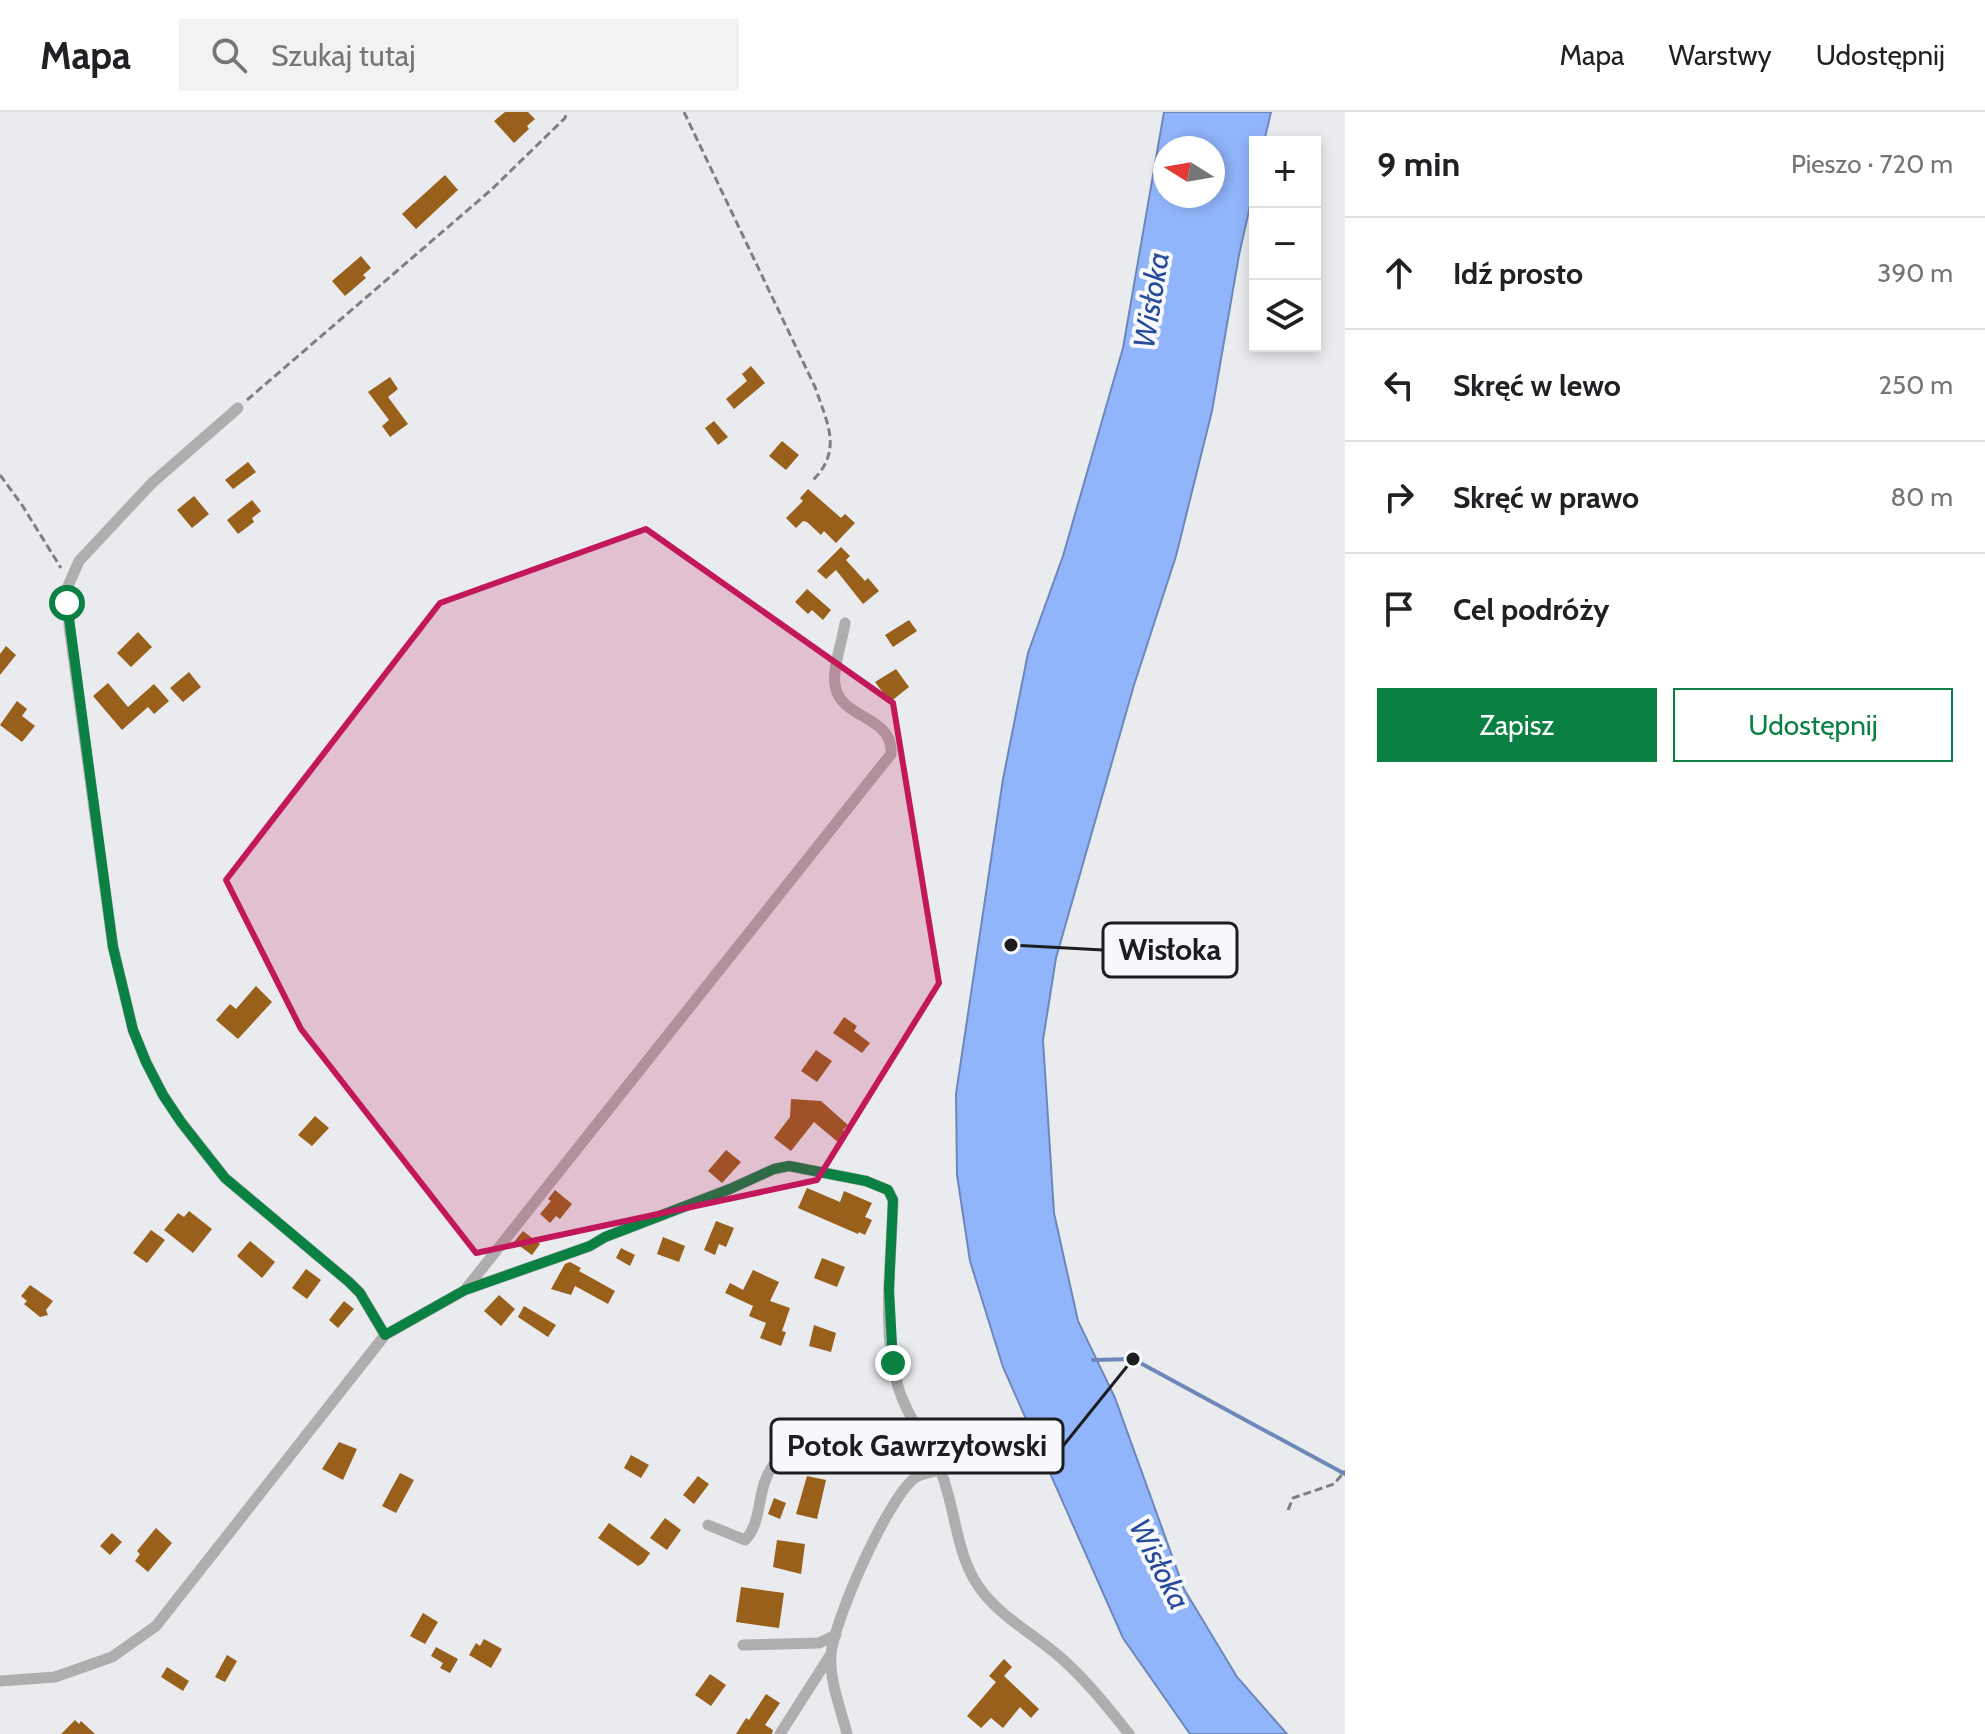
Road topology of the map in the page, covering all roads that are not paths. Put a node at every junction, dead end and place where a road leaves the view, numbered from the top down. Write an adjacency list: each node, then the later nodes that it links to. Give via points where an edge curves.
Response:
1 (238, 408): 4 (street, via 132,503 79,561 68,586 113,947 133,1030 181,1122 225,1178 360,1293)
2 (845, 623): 3 (street, via 834,683 851,709 888,733 891,754)
3 (465, 1290): 4 (street); 5 (street, via 590,1246 774,1169 789,1166 881,1185 893,1200 889,1314 897,1384)
4 (385, 1335): 10 (street, via 156,1626 98,1662 55,1677)
5 (938, 1467): 6 (street, via 873,1460 775,1463 765,1475 754,1525 745,1540); 7 (street, via 903,1491 855,1582); 13 (street, via 974,1581 1001,1612 1084,1679)
6 (708, 1525)
7 (836, 1635): 8 (street, via 819,1643); 9 (street)
8 (743, 1645)
9 (831, 1654): 11 (street); 12 (street)
10 (0, 1681)
11 (780, 1734)
12 (847, 1734)
13 (1129, 1734)

